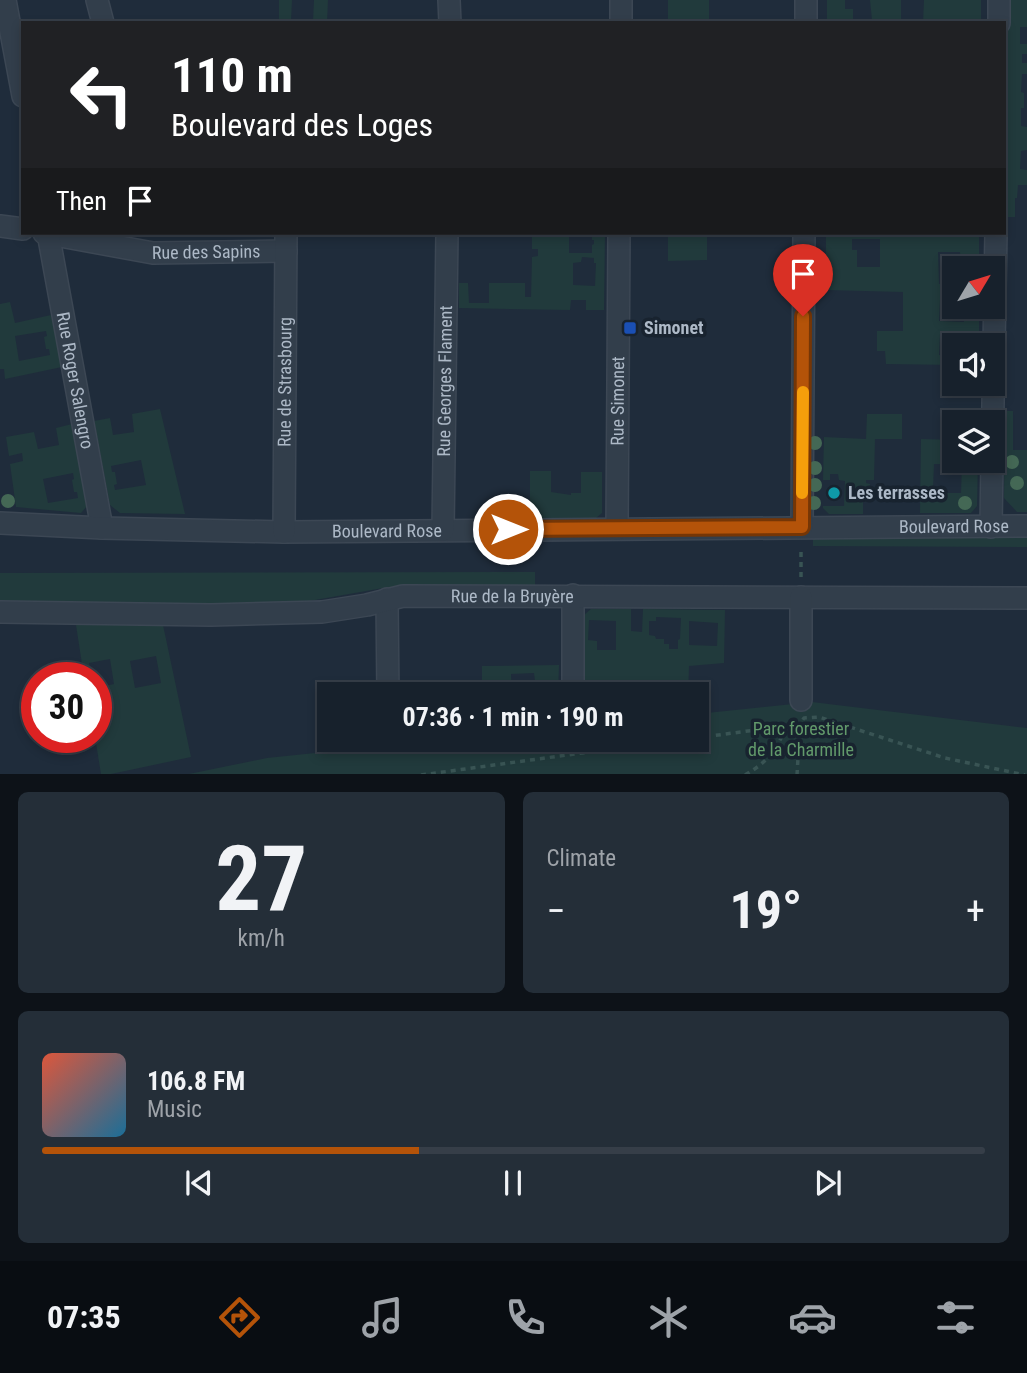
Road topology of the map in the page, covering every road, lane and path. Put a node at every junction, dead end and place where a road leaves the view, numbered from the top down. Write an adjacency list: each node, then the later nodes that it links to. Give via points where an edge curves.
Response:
1 (5, 0): 12 (street)
2 (97, 0): 7 (street)
3 (449, 0): 8 (street)
4 (621, 0): 9 (street)
5 (806, 0): 10 (street)
6 (999, 0): 11 (street)
7 (102, 21)
8 (450, 21)
9 (621, 21)
10 (806, 21)
11 (999, 21)
12 (21, 85)
13 (0, 226): 14 (street)
14 (21, 229)
15 (47, 235): 28 (street, Rue Roger Salengro)
16 (58, 235): 21 (street, Rue des Sapins, via 153,253)
17 (447, 235): 30 (street, Rue Georges Flament)
18 (619, 235): 29 (street, Rue Simonet)
19 (804, 235): 26 (street)
20 (996, 235): 22 (street)
21 (286, 242): 31 (street, Rue de Strasbourg)
22 (993, 410)
23 (992, 473): 27 (street)
24 (0, 523): 28 (street, Boulevard Rose)
25 (1027, 526): 27 (street, Boulevard Rose)
26 (802, 527): 27 (street, Boulevard Rose); 29 (street, Boulevard Rose); 33 (path)
27 (991, 527)
28 (102, 528): 31 (street, Boulevard Rose)
29 (617, 528): 30 (street, Boulevard Rose)
30 (443, 530): 31 (street, Boulevard Rose)
31 (284, 531)
32 (573, 595): 33 (street, Rue de la Bruyère); 35 (street, Rue de la Bruyère); 38 (street)
33 (801, 597): 34 (street, Rue de la Bruyère); 39 (street)
34 (1027, 598)
35 (387, 599): 36 (street, Rue de la Bruyère, via 322,612); 37 (street)
36 (0, 612)
37 (388, 682)
38 (573, 682)
39 (801, 701): 40 (path)
40 (800, 724): 41 (path); 46 (path); 47 (path, via 804,718 820,717 945,758)
41 (788, 726): 42 (path); 45 (path, via 771,756)
42 (709, 736)
43 (589, 752): 44 (path)
44 (428, 774)
45 (747, 774)
46 (797, 774)
47 (1020, 774)

